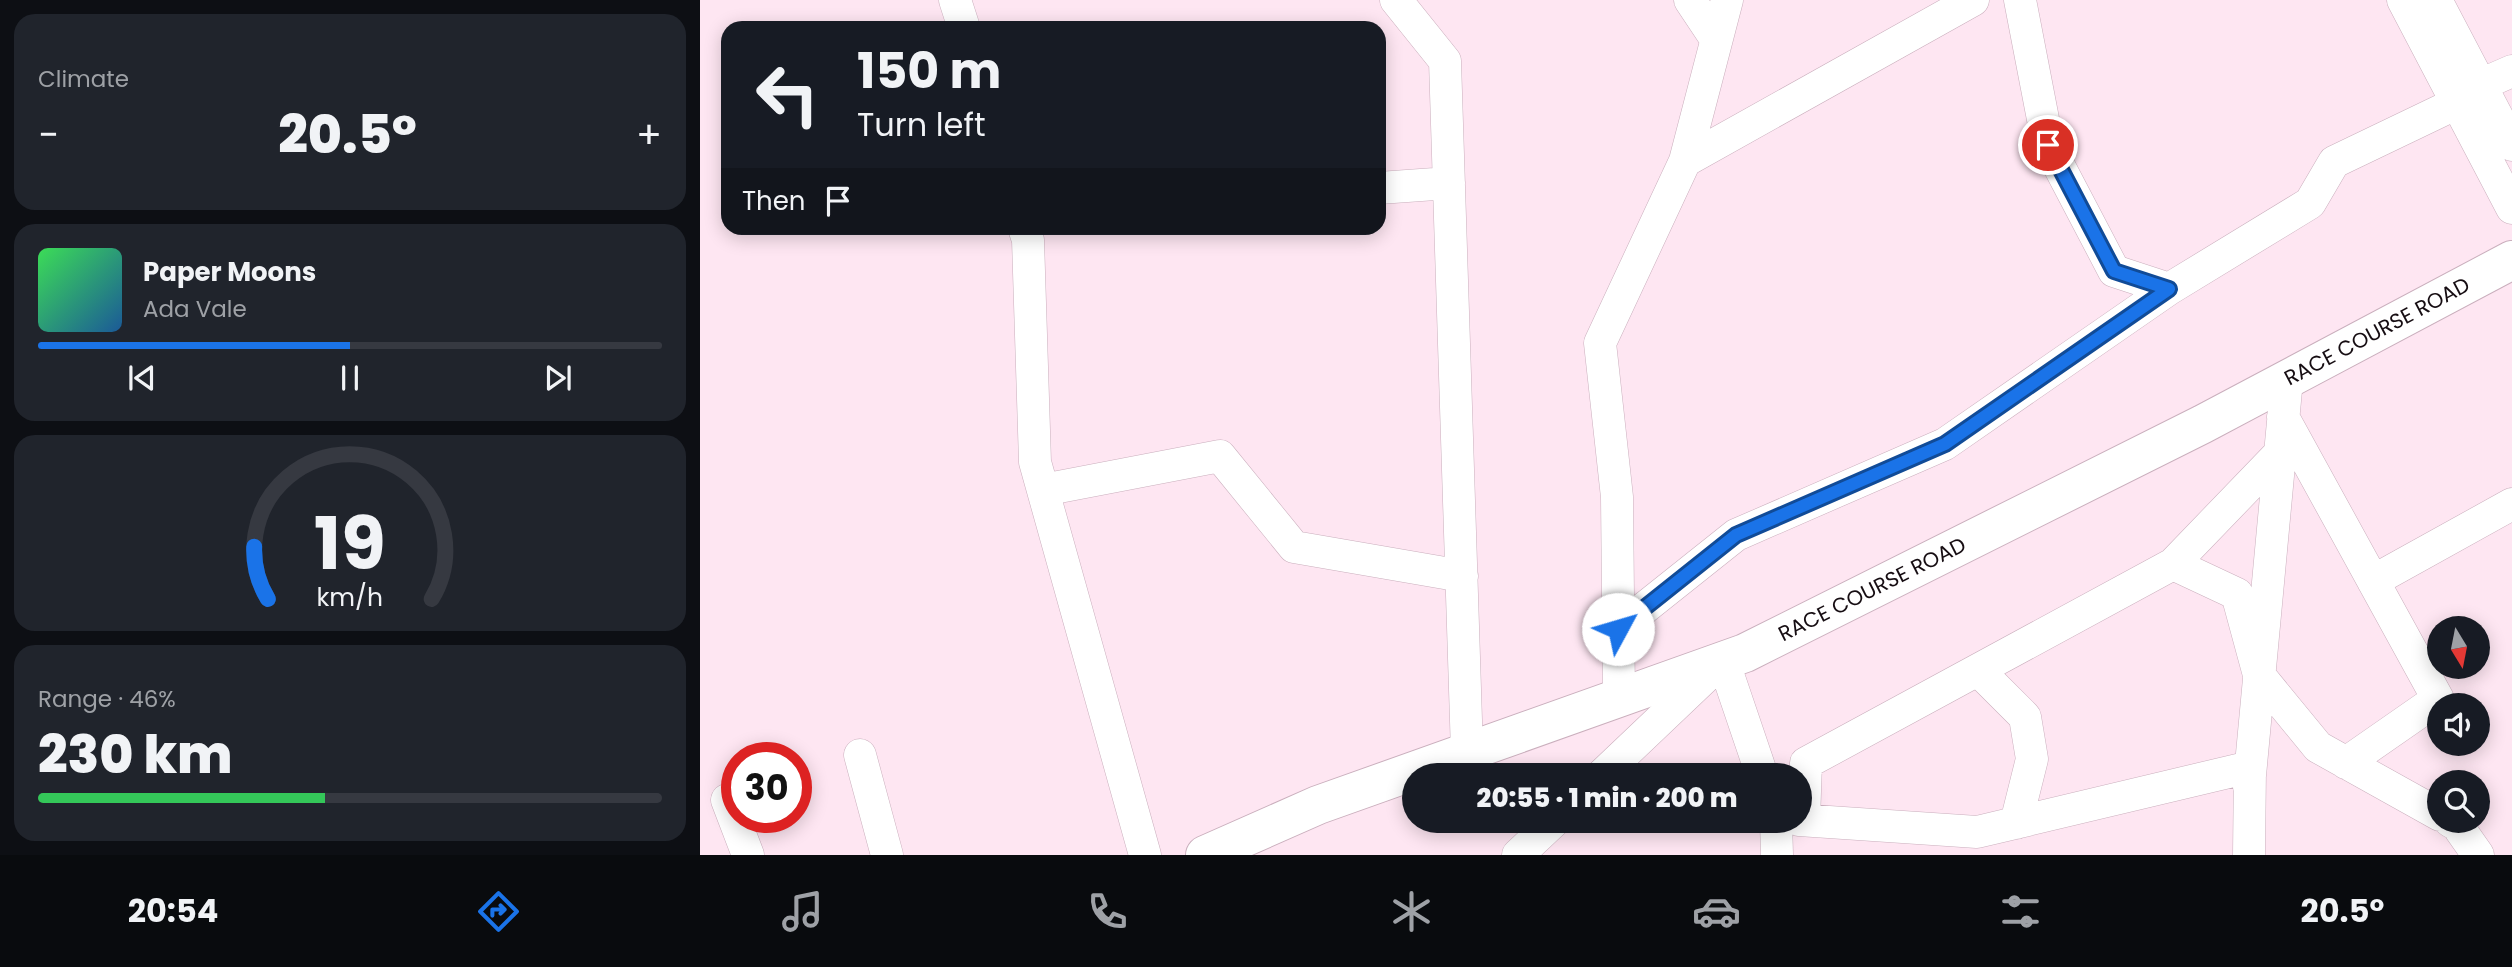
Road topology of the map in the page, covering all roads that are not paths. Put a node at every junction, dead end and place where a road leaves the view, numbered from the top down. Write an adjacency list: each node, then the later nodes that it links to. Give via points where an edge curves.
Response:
1 (955, 0): 9 (street)
2 (1396, 0): 15 (street, via 1446,61)
3 (1690, 0): 10 (street)
4 (1727, 0): 10 (street)
5 (1973, 0): 14 (street)
6 (2020, 0): 20 (street, via 2048,145 2114,271)
7 (2403, 0): 12 (street)
8 (2435, 0): 12 (street)
9 (962, 21)
10 (1716, 39): 14 (street)
11 (2512, 71): 12 (street)
12 (2469, 94): 13 (street); 17 (street); 20 (street, via 2334,162 2310,203)
13 (2512, 145)
14 (1685, 161): 29 (street, via 1600,343 1618,497)
15 (1449, 183): 16 (street); 27 (street)
16 (1386, 188)
17 (2512, 208)
18 (1026, 235): 24 (street, via 1035,462)
19 (2512, 260): 21 (street, RACE COURSE ROAD)
20 (2169, 289): 29 (street, via 1945,444 1736,535)
21 (2287, 379): 22 (street); 30 (street, RACE COURSE ROAD, via 1745,653)
22 (2283, 417): 23 (street); 28 (street)
23 (2280, 453): 26 (street); 32 (street)
24 (1043, 489): 27 (street, via 1220,456 1294,547); 50 (street)
25 (2512, 504): 28 (street)
26 (2173, 564): 31 (street); 32 (street, via 2237,594)
27 (1462, 576): 34 (street)
28 (2373, 581): 39 (street, via 2438,699)
29 (1618, 629): 33 (street)
30 (1723, 660): 33 (street, RACE COURSE ROAD); 36 (street); 37 (street)
31 (1978, 670): 38 (street); 43 (street, via 2025,717 2032,759)
32 (2259, 675): 39 (street, via 2318,747); 40 (street)
33 (1619, 698): 34 (street, RACE COURSE ROAD)
34 (1467, 752): 51 (street, RACE COURSE ROAD, via 1318,806)
35 (860, 755): 49 (street)
36 (1615, 763)
37 (1758, 763)
38 (1806, 763)
39 (2346, 763): 41 (street)
40 (2250, 767): 43 (street); 54 (street); 55 (street)
41 (2427, 808)
42 (1812, 821): 43 (street, via 1977,832)
43 (2016, 822)
44 (740, 833): 48 (street)
45 (1541, 833): 52 (street)
46 (1787, 833): 53 (street)
47 (2463, 833): 56 (street)
48 (748, 855)
49 (887, 855)
50 (1145, 855)
51 (1205, 855)
52 (1518, 855)
53 (1777, 855)
54 (2242, 855)
55 (2249, 855)
56 (2478, 855)

